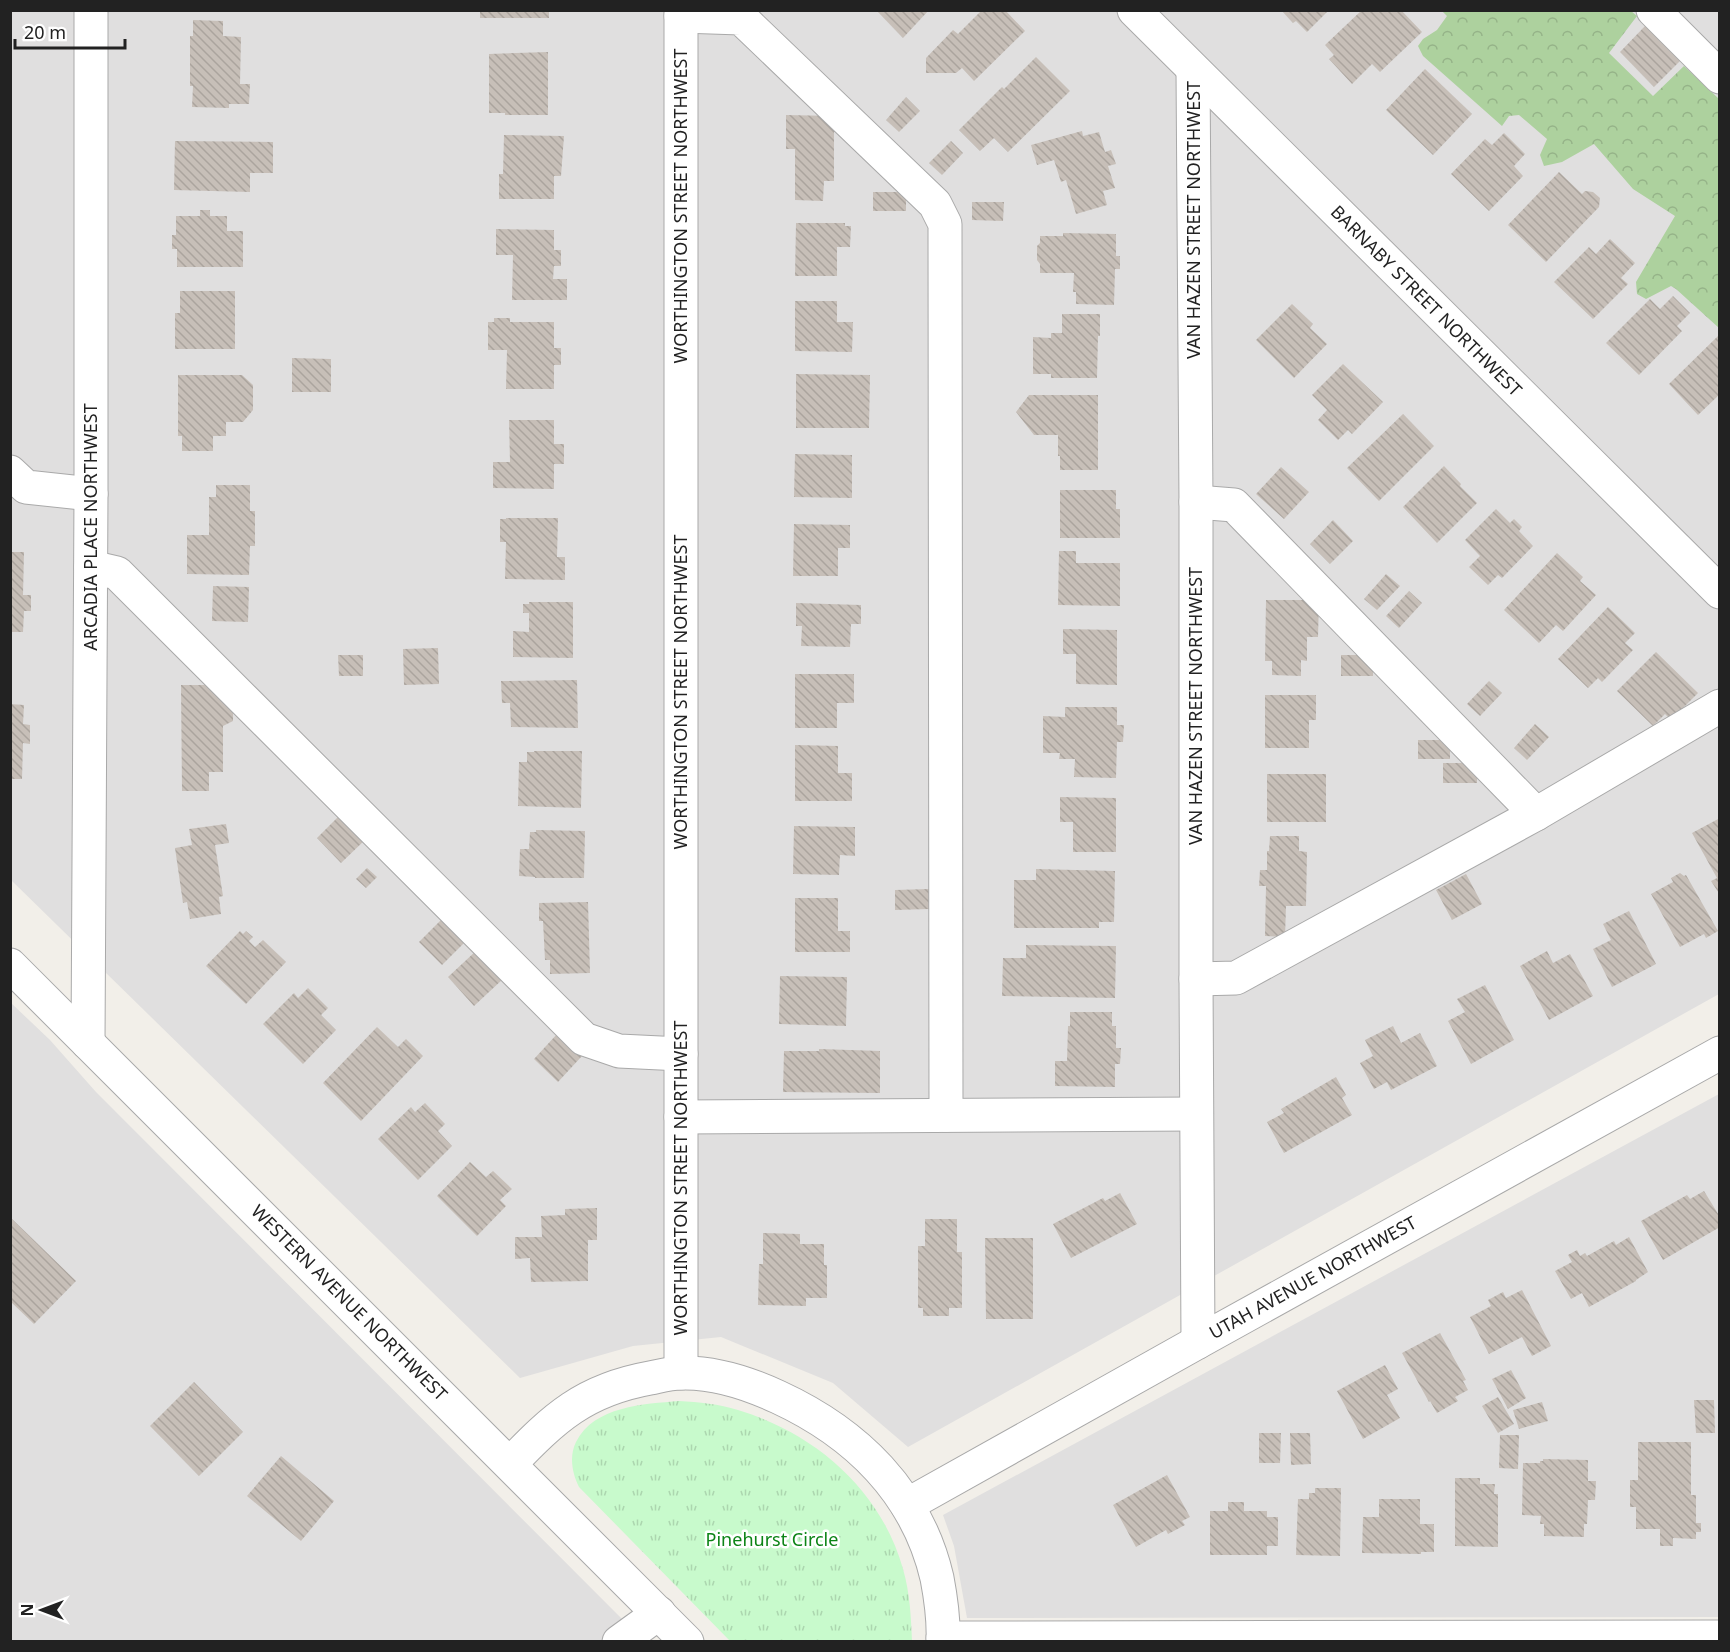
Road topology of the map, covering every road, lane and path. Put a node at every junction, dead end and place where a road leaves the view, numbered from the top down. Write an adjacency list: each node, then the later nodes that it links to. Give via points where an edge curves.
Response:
1 (91, 10): 8 (street, ARCADIA PLACE NORTHWEST)
2 (1134, 10): 5 (street, BARNABY STREET NORTHWEST)
3 (1653, 10): 6 (street)
4 (681, 14): 18 (street, WORTHINGTON STREET NORTHWEST); 20 (street, via 741,18 935,204 945,224)
5 (1193, 70): 9 (street, VAN HAZEN STREET NORTHWEST); 11 (street, BARNABY STREET NORTHWEST)
6 (1719, 76)
7 (10, 472): 8 (street, via 26,487)
8 (92, 494): 10 (street, ARCADIA PLACE NORTHWEST)
9 (1196, 502): 13 (street, via 1234,505); 15 (street, VAN HAZEN STREET NORTHWEST)
10 (91, 567): 16 (street, ARCADIA PLACE NORTHWEST); 18 (street, via 117,573 584,1039 619,1051)
11 (1719, 592)
12 (1719, 706): 13 (street)
13 (1536, 814): 15 (street, via 1236,978)
14 (10, 965): 16 (street, WESTERN AVENUE NORTHWEST)
15 (1196, 979): 19 (street, VAN HAZEN STREET NORTHWEST)
16 (88, 1043): 24 (street, WESTERN AVENUE NORTHWEST)
17 (1719, 1053): 22 (street, UTAH AVENUE NORTHWEST)
18 (681, 1054): 21 (street, WORTHINGTON STREET NORTHWEST)
19 (1196, 1114): 20 (street); 22 (street, VAN HAZEN STREET NORTHWEST)
20 (946, 1115): 21 (street)
21 (681, 1117): 23 (street, WORTHINGTON STREET NORTHWEST)
22 (1198, 1342): 25 (street, UTAH AVENUE NORTHWEST)
23 (681, 1373): 24 (street, via 637,1380 586,1399 541,1431); 25 (street, via 735,1380 809,1412 859,1448 881,1469)
24 (510, 1464): 26 (street, WESTERN AVENUE NORTHWEST)
25 (907, 1505): 28 (street, via 934,1565)
26 (659, 1613): 30 (street); 31 (street, WESTERN AVENUE NORTHWEST)
27 (1719, 1637): 29 (street)
28 (943, 1640): 29 (street)
29 (1262, 1640)
30 (619, 1641)
31 (687, 1641)

